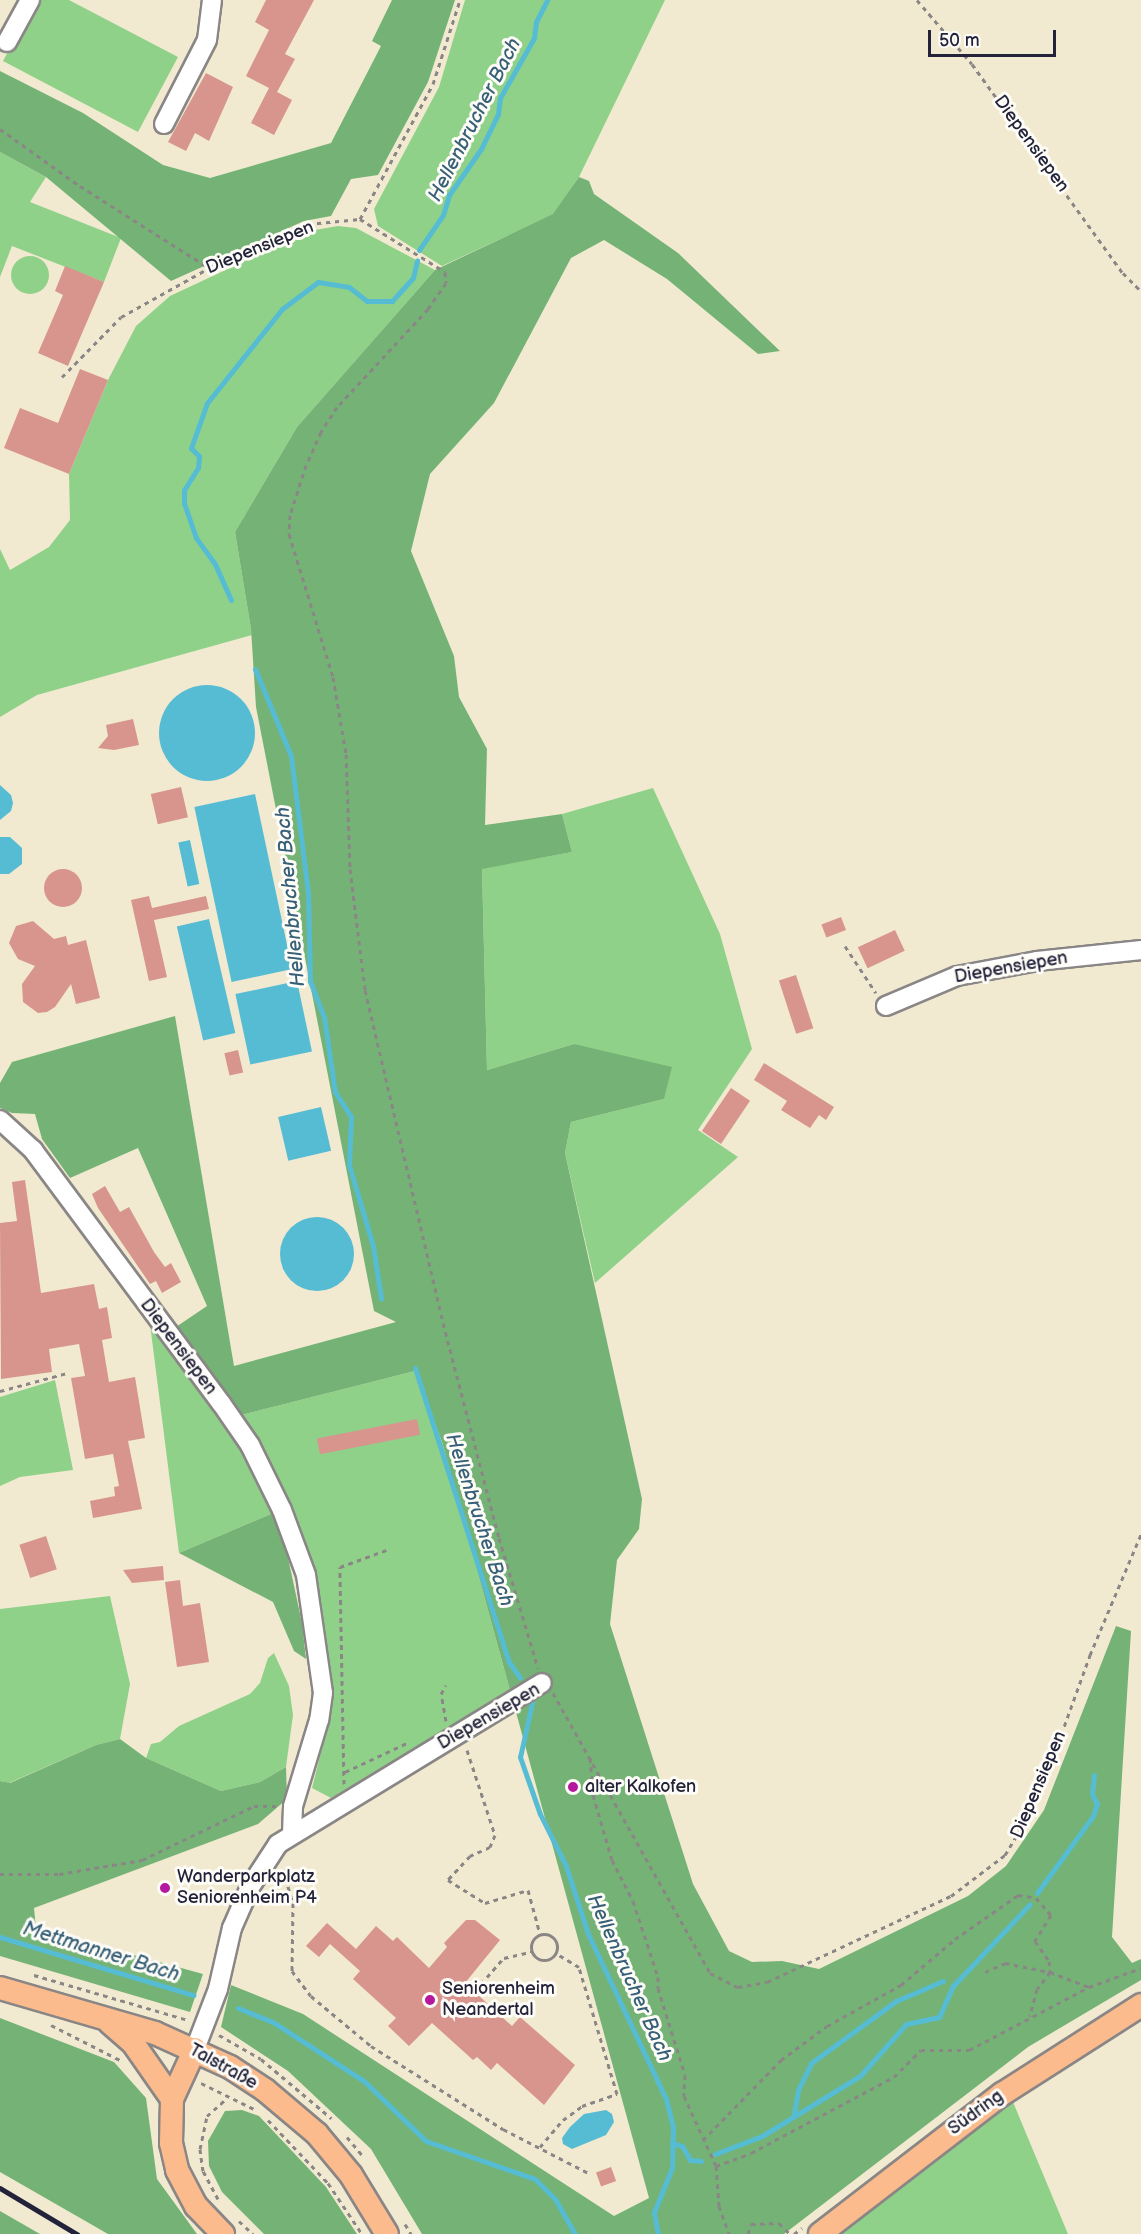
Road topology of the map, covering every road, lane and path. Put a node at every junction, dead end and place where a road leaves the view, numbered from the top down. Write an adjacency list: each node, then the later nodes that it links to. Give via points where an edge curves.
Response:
1 (30, 0): 5 (street)
2 (212, 0): 6 (street, via 207,40)
3 (460, 0): 8 (path, via 433,84)
4 (917, 0): 10 (path, Diepensiepen, via 972,64 1123,273)
5 (7, 42)
6 (164, 124)
7 (0, 129): 9 (path, via 80,186)
8 (360, 219): 9 (path, Diepensiepen, via 308,224); 20 (path, via 445,272 446,283 428,309 337,407 321,432 290,515 289,534 333,677 346,754 350,869 365,990 443,1323 499,1538)
9 (209, 268): 11 (path, Diepensiepen, via 121,317)
10 (1141, 291)
11 (62, 377)
12 (845, 946): 14 (path)
13 (1141, 950): 14 (street, Diepensiepen, via 1036,961 957,976)
14 (886, 1006)
15 (0, 1120): 28 (street, Diepensiepen, via 33,1150 221,1403 250,1445 282,1510 306,1575 323,1693 319,1720)
16 (67, 1374): 17 (path)
17 (0, 1391)
18 (1141, 1534): 25 (path, Diepensiepen, via 1090,1655 1052,1760 1005,1855 951,1896 767,1982 738,1987 710,1973)
19 (389, 1549): 26 (path, via 340,1567)
20 (542, 1683): 23 (street, Diepensiepen); 25 (path, Diepensiepen, via 552,1692)
21 (446, 1686): 22 (path, via 441,1694 446,1721)
22 (441, 1725)
23 (461, 1732): 29 (street, Diepensiepen); 32 (path, via 495,1835 490,1847 470,1856 448,1880 485,1903 528,1890)
24 (416, 1739): 26 (path)
25 (590, 1756): 54 (path, via 593,1796 612,1860 633,1901 658,1977 685,2075 684,2096)
26 (345, 1772): 27 (path)
27 (344, 1777)
28 (293, 1806): 29 (street, Diepensiepen); 31 (path, via 254,1806 142,1860 58,1874)
29 (292, 1833): 30 (street, Talstraße)
30 (269, 1855): 46 (street, Talstraße, via 232,1928 218,1989); 55 (path, via 283,1868 292,1903 292,1971 312,1996 371,2046 503,2129)
31 (0, 1874)
32 (540, 1934): 33 (path, via 531,1942); 34 (path, via 554,1938)
33 (531, 1952): 34 (path, via 542,1961); 39 (path, via 504,1958)
34 (556, 1953): 55 (path, via 579,1967 617,2094 582,2106)
35 (1141, 1968): 40 (path)
36 (22, 1972): 46 (path, via 180,2016)
37 (985, 1972): 38 (path, via 1005,1963)
38 (1050, 1972): 40 (path); 44 (path, via 1037,1989); 54 (path, via 1049,1961 1035,1941 1051,1915 1036,1898 1018,1895 955,1939 902,1985 826,2026 781,2060)
39 (481, 1984)
40 (1089, 1987): 44 (path)
41 (0, 1988): 43 (main road, Talstraße)
42 (1141, 2005): 66 (main road, Südring, via 1002,2094)
43 (105, 2018): 47 (main road, Talstraße); 48 (main road)
44 (1030, 2018): 56 (path, via 969,2050 921,2050 894,2077 751,2153)
45 (40, 2020): 48 (path, via 119,2059 134,2074)
46 (203, 2027): 47 (street, Talstraße)
47 (195, 2049): 49 (main road); 62 (main road, Talstraße, via 265,2090 316,2134 351,2175)
48 (150, 2066): 50 (main road)
49 (182, 2072): 50 (main road); 51 (path)
50 (172, 2099): 59 (main road, via 171,2143 177,2170 196,2206)
51 (227, 2099): 52 (path, via 242,2101); 58 (path, via 207,2116 200,2149 203,2171)
52 (258, 2112)
53 (265, 2118): 61 (path, via 328,2183)
54 (703, 2140): 56 (path)
55 (540, 2146): 57 (path)
56 (716, 2166): 63 (path, via 719,2206)
57 (590, 2174)
58 (224, 2205)
59 (230, 2227): 60 (path)
60 (253, 2234)
61 (362, 2234)
62 (387, 2234)
63 (729, 2234)
64 (748, 2234): 65 (path, via 751,2224 779,2223)
65 (790, 2234)
66 (820, 2234)

